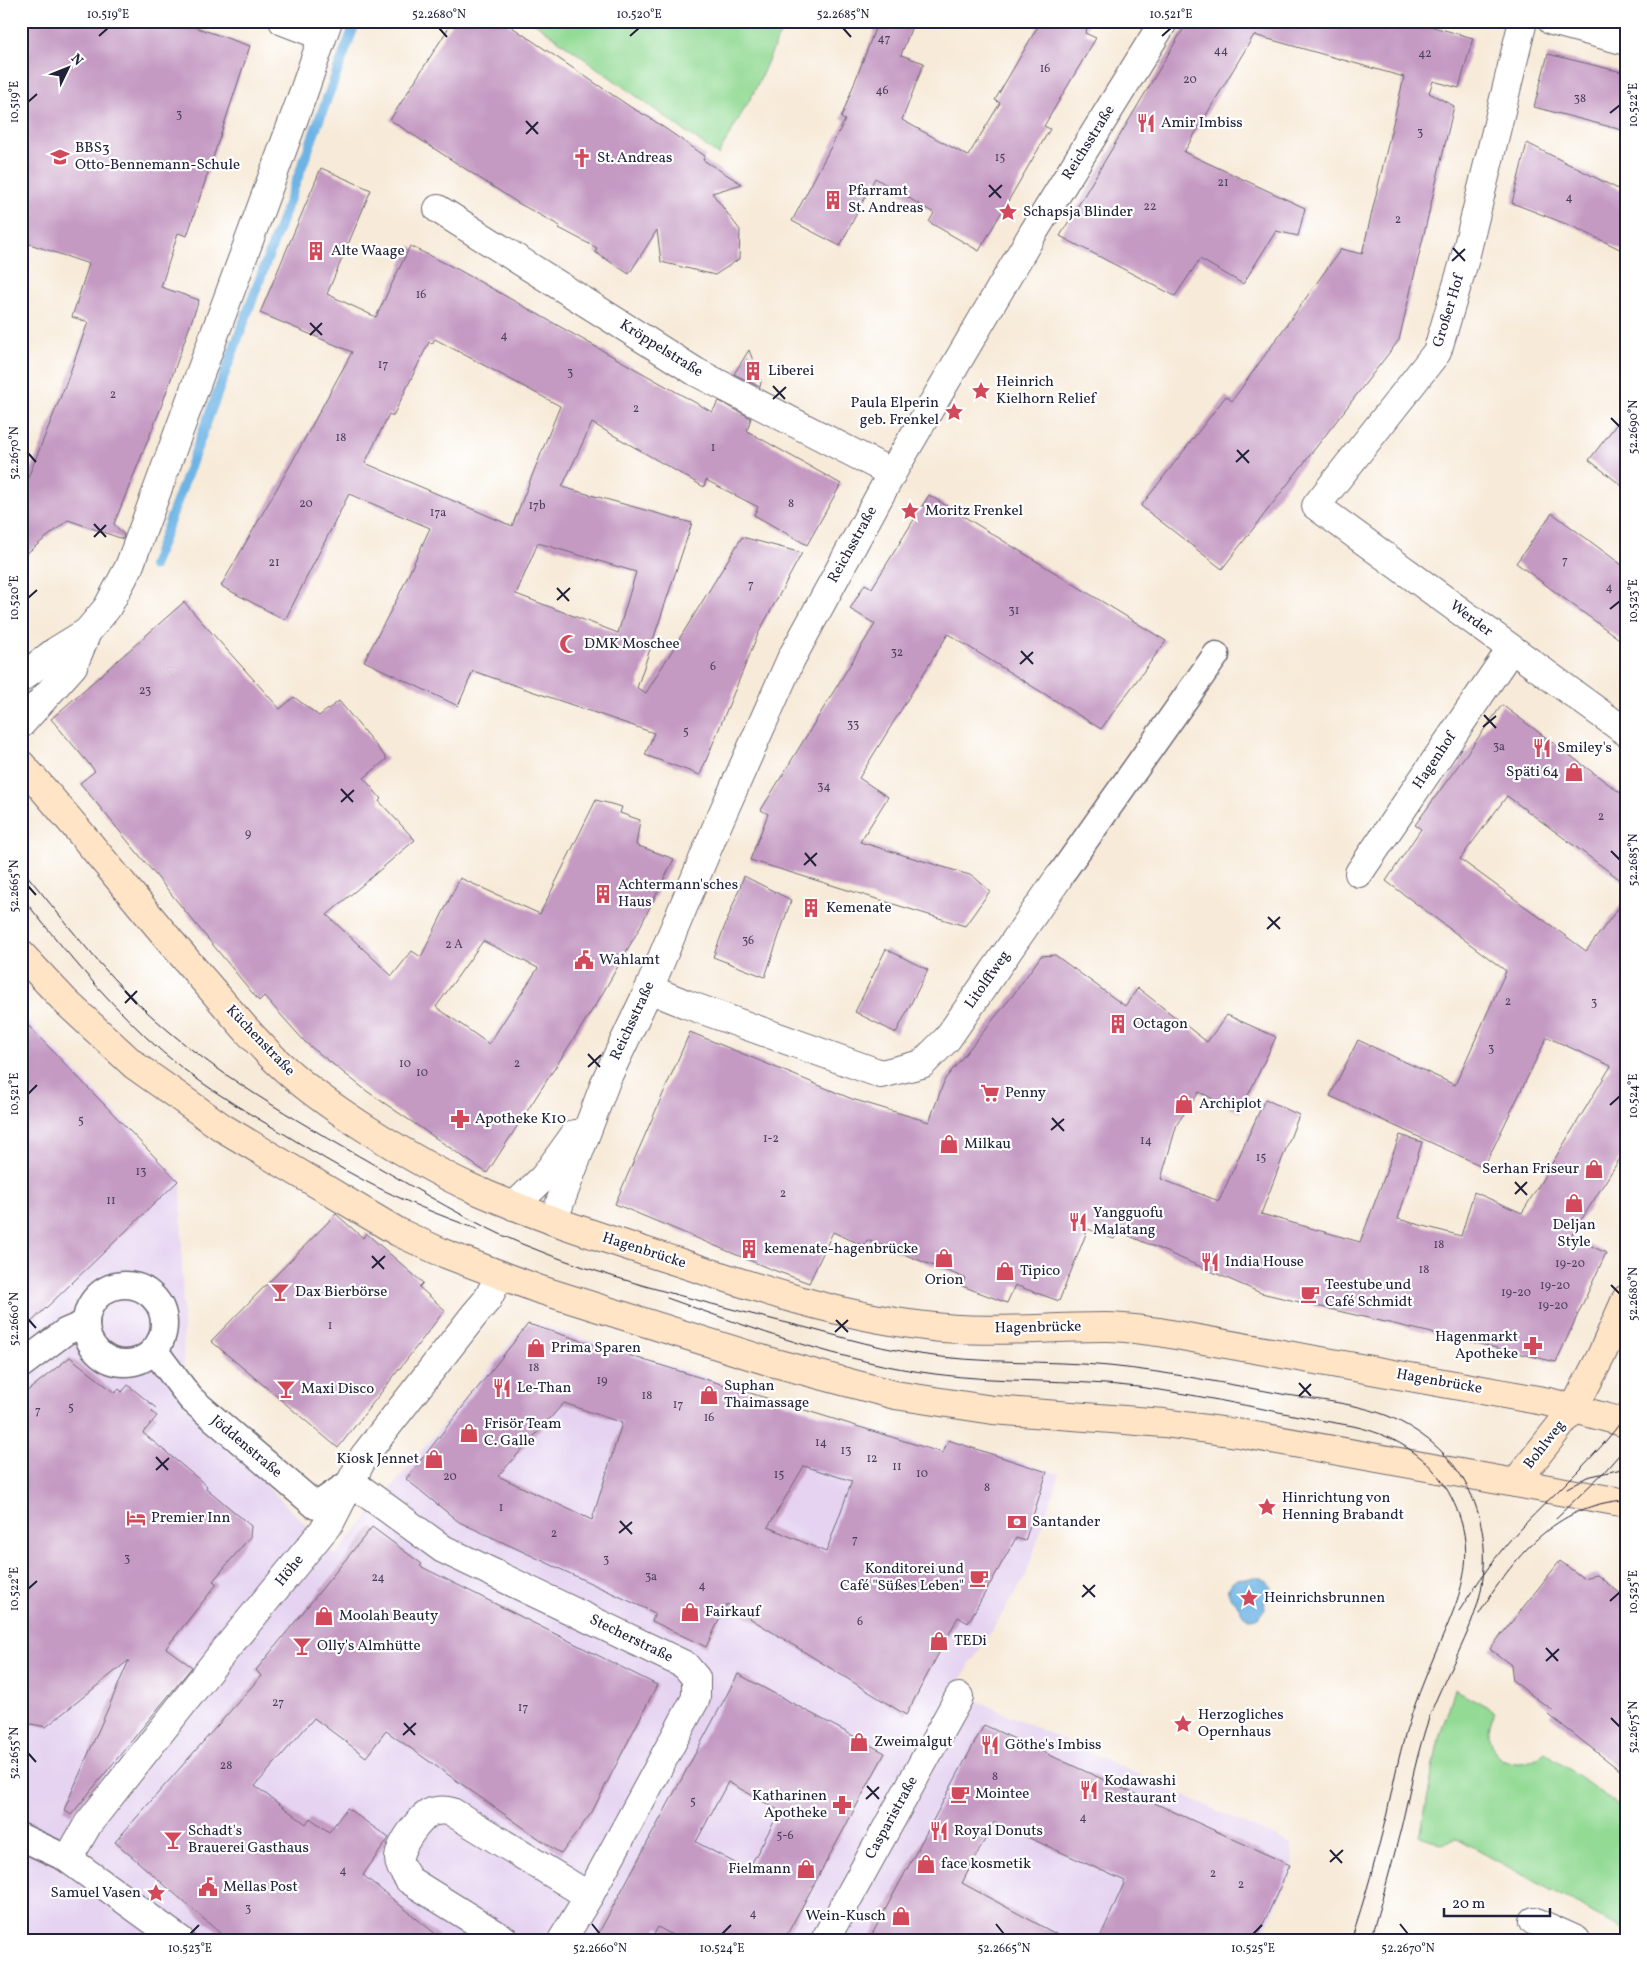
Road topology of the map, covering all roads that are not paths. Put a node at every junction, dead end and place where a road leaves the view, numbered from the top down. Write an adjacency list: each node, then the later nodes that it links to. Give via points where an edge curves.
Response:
1 (283, 21): 5 (street)
2 (1164, 21): 8 (street, Reichsstraße, via 1033,233)
3 (1523, 21): 9 (street, Großer Hof, via 1464,262 1437,352)
4 (1552, 21): 6 (street)
5 (325, 29): 10 (street, via 129,567 107,608)
6 (1626, 41)
7 (438, 209): 8 (street, Kröppelstraße, via 696,372)
8 (892, 473): 22 (street, Reichsstraße, via 791,659)
9 (1316, 506): 11 (street, Werder)
10 (87, 632): 13 (street); 14 (street, via 73,666)
11 (1511, 650): 15 (street, Werder); 19 (street, Hagenhof)
12 (1216, 655): 20 (street, Litolffweg)
13 (21, 678)
14 (21, 724)
15 (1626, 732)
16 (21, 764): 18 (main road, Küchenstraße)
17 (21, 793): 18 (main road, Küchenstraße)
18 (61, 809): 24 (main road, Küchenstraße, via 152,920 283,1067 323,1100 404,1152 466,1186)
19 (1359, 873)
20 (1059, 877): 22 (street, Litolffweg, via 947,1039 922,1064 881,1074)
21 (21, 954): 26 (main road, via 127,1059 223,1128 398,1232)
22 (649, 989): 23 (street, Reichsstraße)
23 (599, 1097): 24 (street, Reichsstraße, via 544,1177); 25 (street, Reichsstraße)
24 (514, 1206): 25 (main road, Hagenbrücke)
25 (553, 1221): 31 (main road, Hagenbrücke, via 736,1281 886,1321 969,1329 1108,1327 1159,1332)
26 (500, 1275): 33 (street, Höhe, via 487,1300 370,1449); 34 (main road, via 771,1362 895,1395 994,1410 1244,1434)
27 (1626, 1299): 31 (main road, Bohlweg)
28 (86, 1323): 29 (street, via 92,1345 110,1360 132,1363); 29 (street, via 91,1304 97,1296 108,1288 134,1285 156,1299 162,1312 164,1326); 30 (street, via 65,1332)
29 (154, 1350): 33 (street, Jöddenstraße, via 191,1399 316,1506)
30 (21, 1365)
31 (1574, 1408): 32 (main road, Hagenbrücke); 34 (main road, Bohlweg)
32 (1626, 1423)
33 (351, 1482): 39 (street, Höhe, via 331,1521 88,1824); 40 (street, Stecherstraße, via 443,1549 685,1665 696,1678 696,1698)
34 (1516, 1483): 35 (main road)
35 (1626, 1503)
36 (959, 1697): 45 (street, Casparistraße)
37 (21, 1837): 39 (street)
38 (21, 1853): 39 (street)
39 (68, 1859): 42 (street)
40 (589, 1896): 43 (street, via 452,1812 430,1812 420,1819 400,1851 402,1870 410,1880); 44 (street, Stecherstraße)
41 (1534, 1921): 46 (street)
42 (180, 1940)
43 (505, 1940)
44 (562, 1940)
45 (825, 1940)
46 (1576, 1940)

